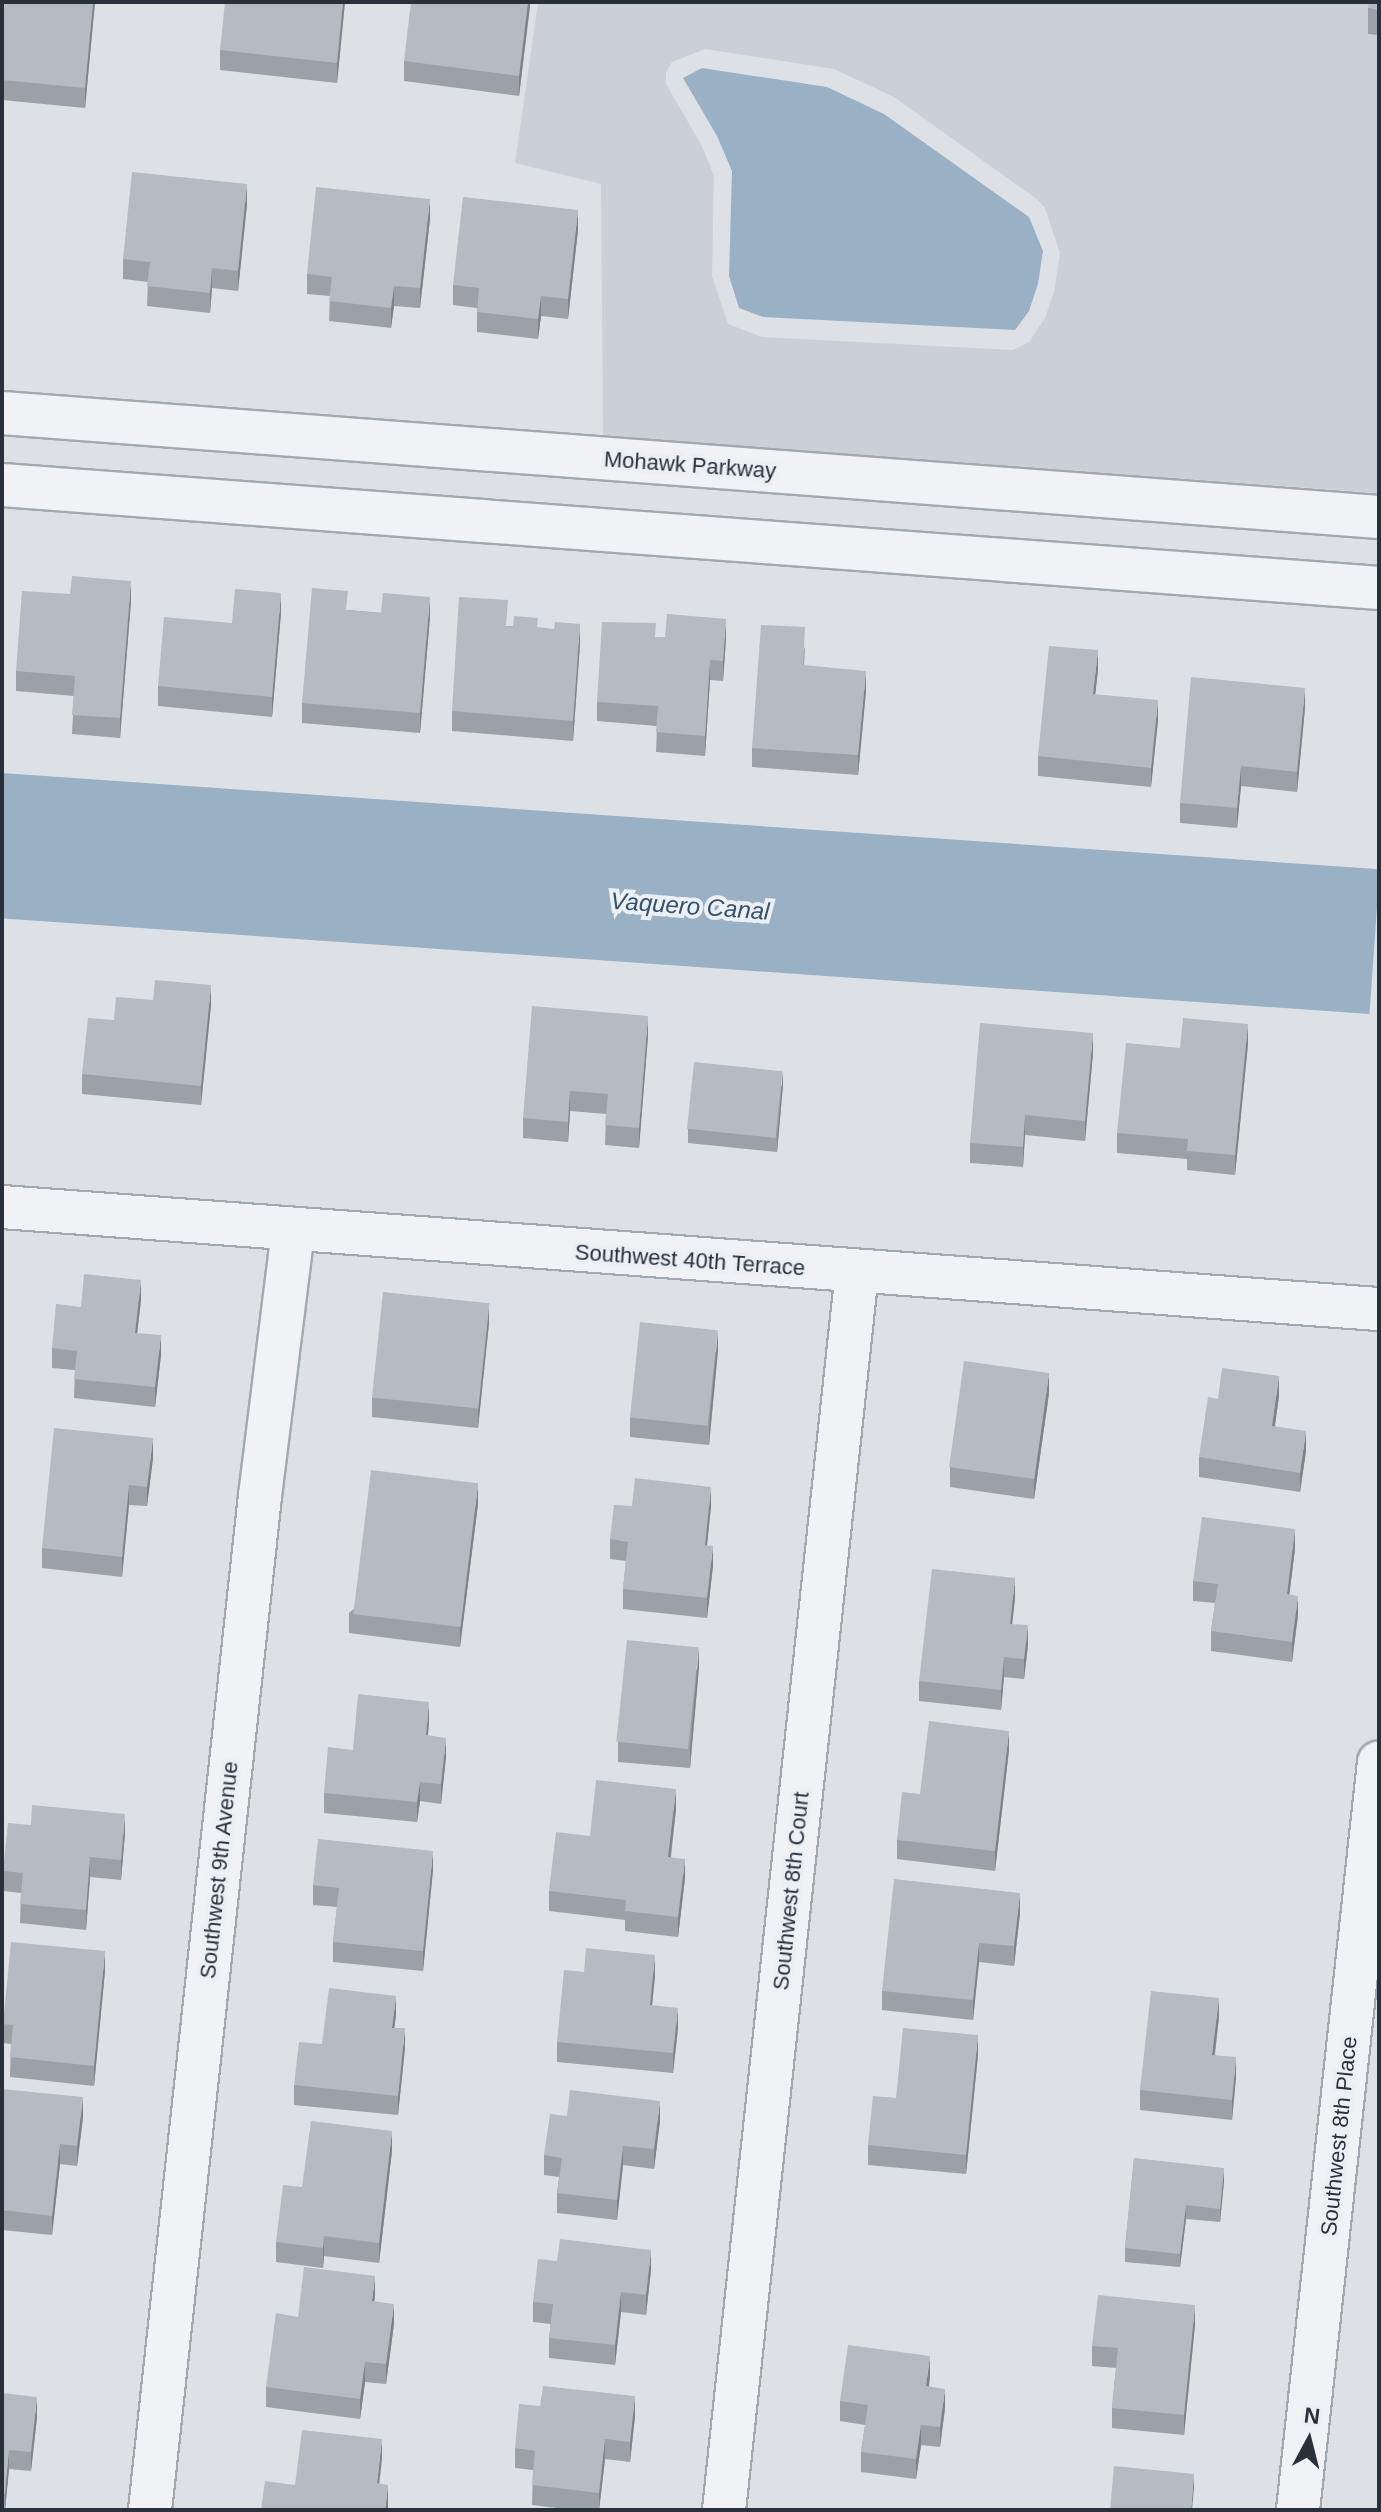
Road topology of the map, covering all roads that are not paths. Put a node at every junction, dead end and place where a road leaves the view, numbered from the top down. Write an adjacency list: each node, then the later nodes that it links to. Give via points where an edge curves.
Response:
1 (2, 413): 3 (street, Mohawk Parkway)
2 (2, 485): 4 (street)
3 (1379, 517)
4 (1379, 588)
5 (2, 1207): 6 (street, Southwest 40th Terrace)
6 (293, 1231): 7 (street, Southwest 40th Terrace); 10 (street, Southwest 9th Avenue)
7 (857, 1272): 8 (street, Southwest 40th Terrace); 11 (street, Southwest 8th Court)
8 (1379, 1309)
9 (1379, 1762): 12 (street, Southwest 8th Place)
10 (150, 2510)
11 (724, 2510)
12 (1298, 2510)

